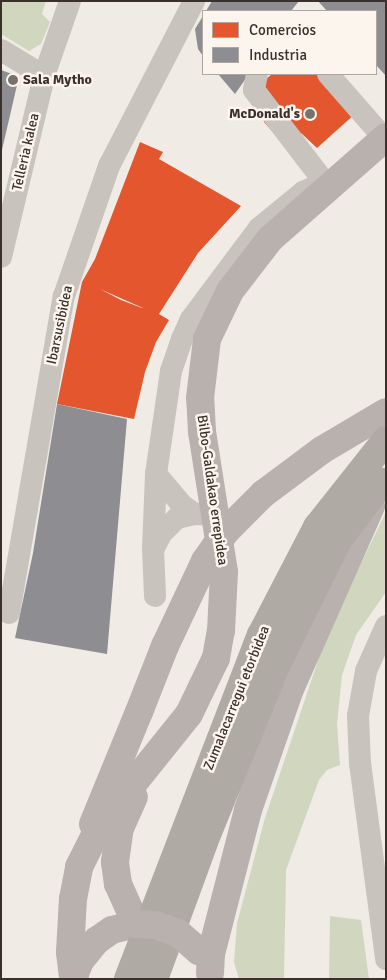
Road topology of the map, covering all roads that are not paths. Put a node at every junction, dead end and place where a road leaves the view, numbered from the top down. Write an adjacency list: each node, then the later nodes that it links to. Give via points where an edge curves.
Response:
1 (70, 1): 6 (street, Telleria kalea)
2 (194, 1): 17 (street, Ibarsusibidea, via 109,166 64,296)
3 (1, 50): 6 (street)
4 (257, 75): 8 (street, via 254,90)
5 (329, 75): 7 (street)
6 (44, 76): 9 (street, Telleria kalea)
7 (385, 137): 8 (main road, Bilbo-Galdakao errepidea)
8 (333, 179): 12 (street, via 303,192 266,220 191,319 171,371); 14 (main road, Bilbo-Galdakao errepidea, via 251,260 218,311 207,339 200,407)
9 (1, 257)
10 (386, 412): 20 (main road, bridge, via 322,450 263,494 225,532 205,561 165,646 100,801)
11 (386, 440): 25 (highway, Zumalacarregui etorbidea, via 317,527 261,635)
12 (156, 474): 14 (street, via 182,505); 15 (street)
13 (384, 479): 23 (main road, via 318,620 287,699 248,810); 26 (highway, Zumalacarregui etorbidea, via 338,540 278,659 204,842)
14 (205, 514): 15 (street, via 177,518 161,534); 19 (main road, Bilbo-Galdakao errepidea, via 224,572 216,658 188,714)
15 (153, 549): 16 (street)
16 (156, 596)
17 (9, 613)
18 (386, 626): 22 (street, via 366,671 358,716 360,763)
19 (145, 773): 20 (main road, Bilbo-Galdakao errepidea, via 100,825); 21 (main road, Bilbo-Galdakao errepidea, via 120,828 115,862 118,884)
20 (79, 867): 24 (main road, Bilbo-Galdakao errepidea, via 73,899 70,952)
21 (136, 924): 23 (main road, bridge, via 155,925 178,933); 24 (main road, via 112,930 96,940 80,961)
22 (385, 949)
23 (207, 968)
24 (73, 978)
25 (128, 979)
26 (154, 979)

